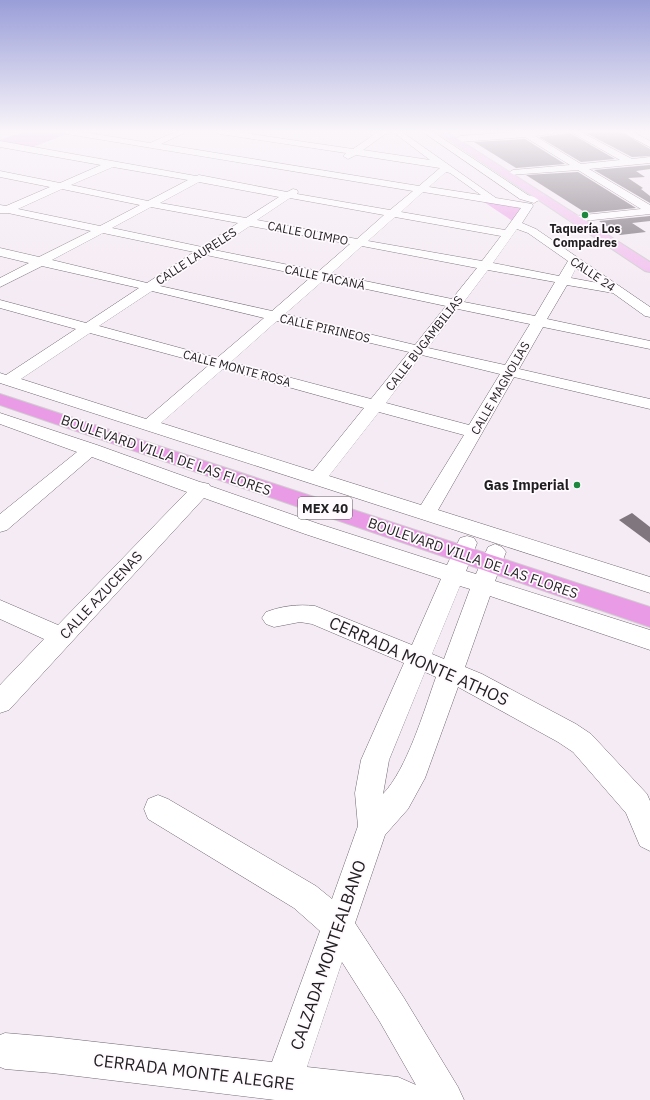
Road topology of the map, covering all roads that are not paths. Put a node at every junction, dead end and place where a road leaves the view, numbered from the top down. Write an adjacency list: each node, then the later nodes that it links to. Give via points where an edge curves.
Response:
1 (47, 183): 13 (street, CALLE OLIMPO)
2 (66, 183): 13 (street)
3 (188, 183): 17 (street)
4 (219, 183): 15 (street, CALLE 24)
5 (306, 183): 15 (street, CALLE LAURELES)
6 (393, 183): 14 (street)
7 (427, 183): 14 (street)
8 (470, 183): 16 (street)
9 (504, 183): 18 (street, via 524,197)
10 (519, 183): 18 (main road)
11 (525, 183): 18 (main road)
12 (606, 183): 20 (street)
13 (60, 186): 17 (street, CALLE OLIMPO); 19 (street)
14 (422, 188): 16 (street); 21 (street)
15 (287, 196): 21 (street, CALLE 24); 22 (street, CALLE LAURELES)
16 (492, 199): 18 (street)
17 (150, 204): 22 (street, CALLE OLIMPO); 24 (street)
18 (554, 206): 20 (street); 23 (street, CALLE BUGAMBILIAS); 29 (main road); 32 (main road)
19 (2, 210): 24 (street, CALLE TACANÁ)
20 (650, 211)
21 (393, 214): 23 (street, CALLE 24); 25 (street)
22 (249, 221): 25 (street, CALLE OLIMPO); 26 (street, CALLE LAURELES)
23 (511, 229): 28 (street, CALLE 24, via 532,231); 31 (street, CALLE BUGAMBILIAS)
24 (100, 230): 26 (street, CALLE TACANÁ); 30 (street)
25 (360, 242): 31 (street, CALLE OLIMPO); 33 (street)
26 (203, 251): 33 (street, CALLE TACANÁ); 36 (street, CALLE LAURELES)
27 (0, 252): 30 (street, CALLE PIRINEOS)
28 (574, 261): 34 (street, CALLE MAGNOLIAS); 37 (street, CALLE 24)
29 (650, 261)
30 (41, 262): 35 (street); 36 (street, CALLE PIRINEOS)
31 (485, 266): 34 (street, CALLE OLIMPO); 39 (street, CALLE BUGAMBILIAS)
32 (650, 268)
33 (322, 276): 39 (street, CALLE TACANÁ); 41 (street)
34 (562, 281): 37 (street, CALLE OLIMPO); 42 (street, CALLE MAGNOLIAS)
35 (0, 284)
36 (149, 287): 41 (street, CALLE PIRINEOS); 43 (street, CALLE LAURELES)
37 (617, 290): 40 (street, CALLE 24)
38 (0, 304): 43 (street, CALLE MONTE ROSA)
39 (455, 304): 42 (street, CALLE TACANÁ); 45 (street, CALLE BUGAMBILIAS)
40 (650, 313)
41 (275, 316): 45 (street, CALLE PIRINEOS); 46 (street)
42 (539, 322): 44 (street, CALLE TACANÁ); 47 (street, CALLE MAGNOLIAS)
43 (87, 328): 46 (street, CALLE MONTE ROSA); 48 (street, CALLE LAURELES)
44 (650, 345)
45 (419, 350): 47 (street, CALLE PIRINEOS); 51 (street, CALLE BUGAMBILIAS)
46 (220, 364): 51 (street, CALLE MONTE ROSA); 53 (street)
47 (510, 371): 50 (street, CALLE PIRINEOS); 54 (street, CALLE MAGNOLIAS)
48 (3, 383): 53 (street); 60 (highway, BOULEVARD VILLA DE LAS FLORES / MEX 40)
49 (0, 399): 60 (highway, BOULEVARD VILLA DE LAS FLORES / MEX 40)
50 (650, 404)
51 (375, 406): 54 (street, CALLE MONTE ROSA); 56 (street, CALLE BUGAMBILIAS)
52 (0, 418): 55 (street)
53 (150, 426): 56 (street)
54 (474, 432): 58 (street, CALLE MAGNOLIAS)
55 (91, 449): 57 (street); 59 (street)
56 (317, 479): 58 (street)
57 (202, 488): 62 (street, via 312,529); 69 (street, CALLE AZUCENAS)
58 (426, 514): 64 (street)
59 (0, 525)
60 (465, 548): 61 (highway, BOULEVARD VILLA DE LAS FLORES / MEX 40); 62 (street, CALZADA MONTEALBANO)
61 (493, 557): 63 (street, CALZADA MONTEALBANO); 65 (highway, BOULEVARD VILLA DE LAS FLORES / MEX 40); 67 (highway, BOULEVARD VILLA DE LAS FLORES / MEX 40)
62 (453, 575): 63 (street); 71 (street, CALZADA MONTEALBANO)
63 (482, 584): 70 (street); 72 (street, CALZADA MONTEALBANO)
64 (650, 585)
65 (650, 603)
66 (0, 609): 69 (street)
67 (650, 617)
68 (274, 618): 71 (street, CERRADA MONTE ATHOS, via 300,613 316,615)
69 (62, 637): 73 (street, CALLE AZUCENAS)
70 (650, 640)
71 (417, 658): 72 (street, CERRADA MONTE ATHOS); 75 (street, CALZADA MONTEALBANO, via 375,760 369,793)
72 (450, 672): 75 (street, CALZADA MONTEALBANO, via 415,769 398,799); 76 (street, CERRADA MONTE ATHOS, via 582,743 637,804)
73 (0, 702)
74 (158, 809): 77 (street, via 304,897)
75 (373, 826): 77 (street, CALZADA MONTEALBANO)
76 (650, 836)
77 (338, 926): 79 (street, CALZADA MONTEALBANO); 81 (street)
78 (5, 1051): 79 (street, CERRADA MONTE ALEGRE)
79 (283, 1083): 80 (street, CERRADA MONTE ALEGRE, via 398,1096)
80 (405, 1100)
81 (445, 1100)

